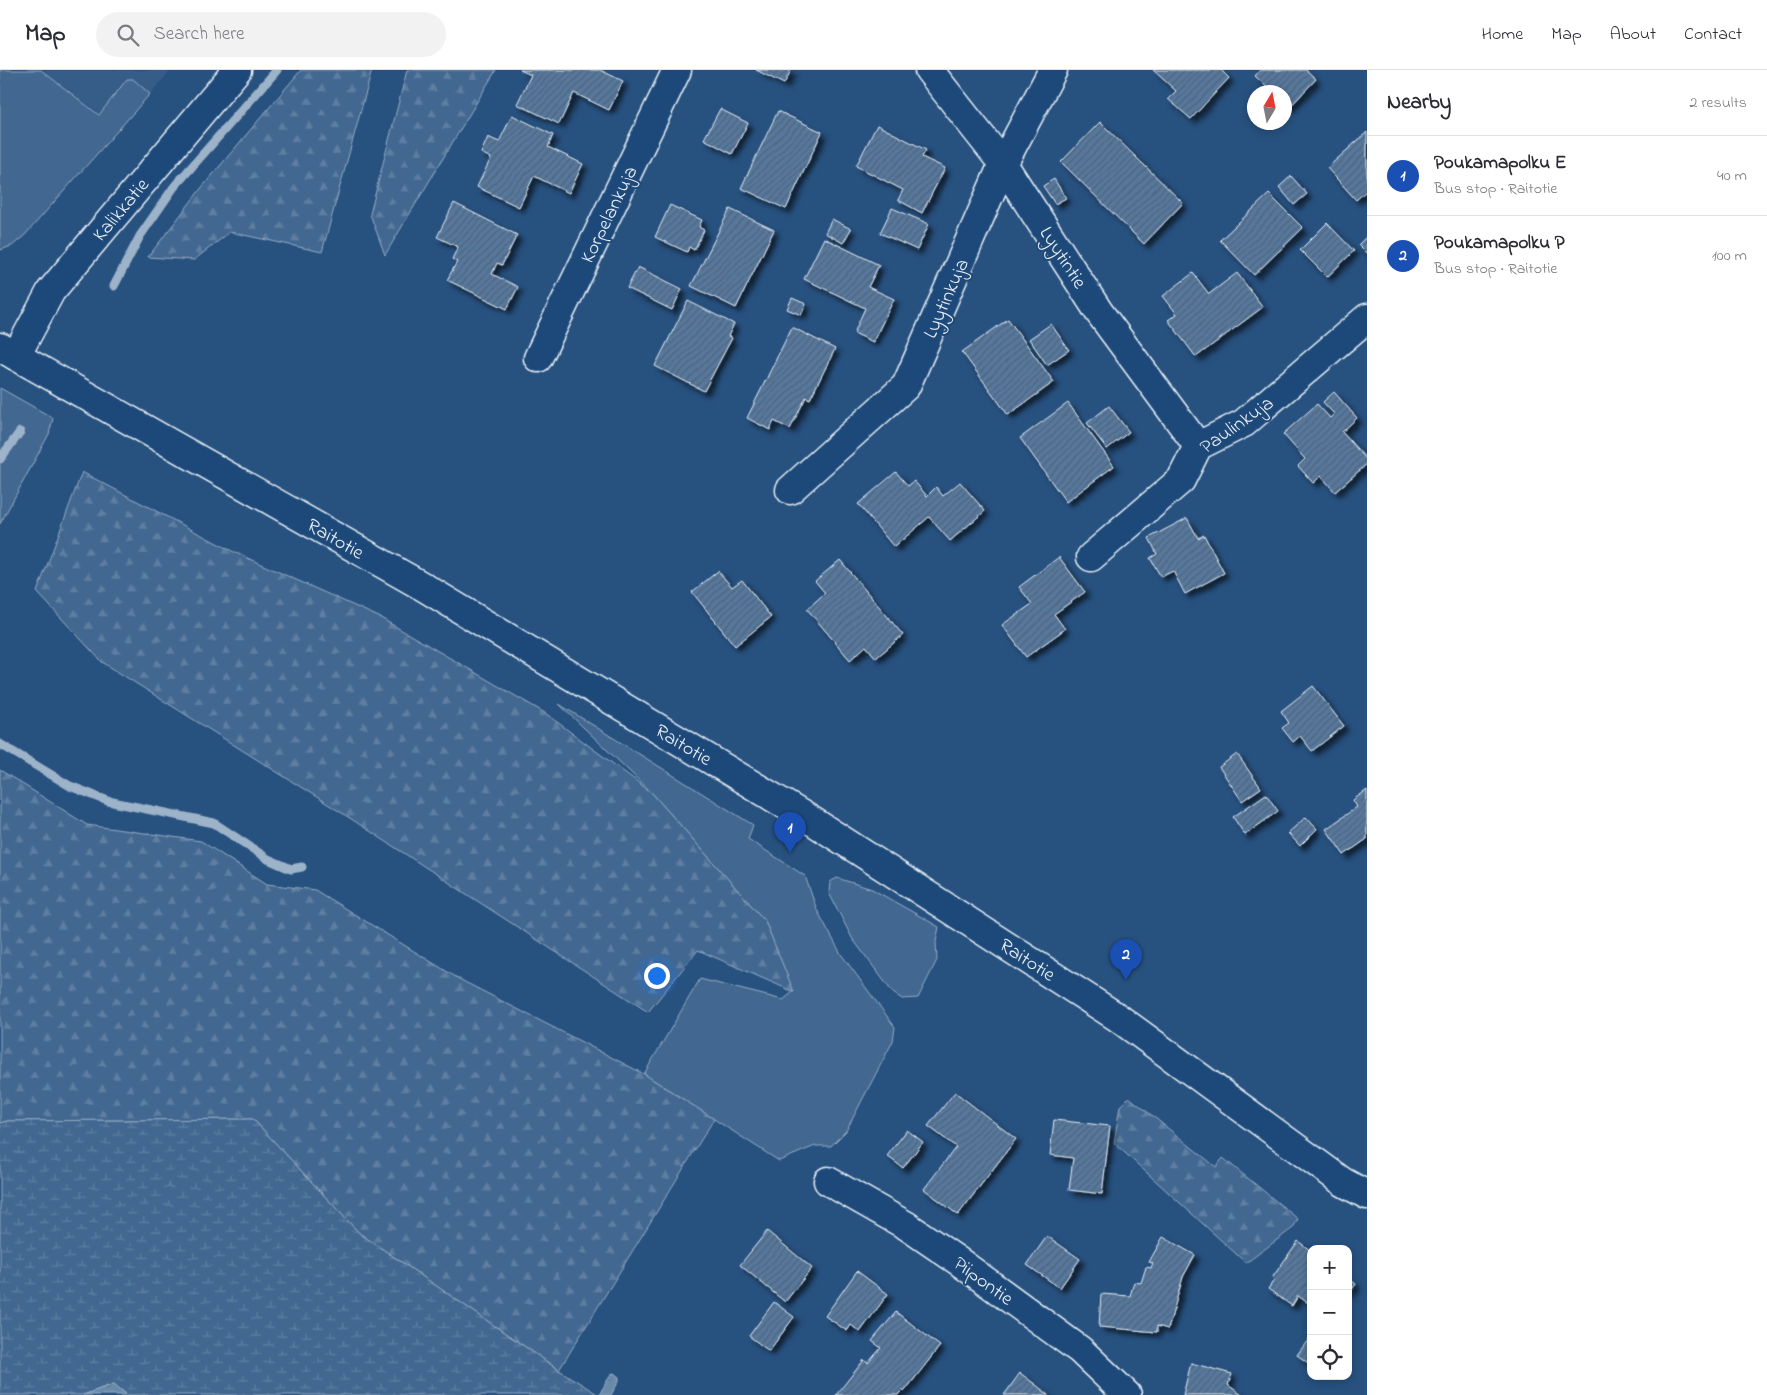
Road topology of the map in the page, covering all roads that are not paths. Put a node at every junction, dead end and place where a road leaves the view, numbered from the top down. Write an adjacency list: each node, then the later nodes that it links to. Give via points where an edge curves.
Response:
1 (237, 70): 7 (street, Kalikkatie, via 51,291)
2 (677, 70): 8 (street, Korpelankuja)
3 (929, 70): 5 (street, Lyytintie)
4 (1052, 70): 5 (street, Lyytinkuja)
5 (1003, 164): 9 (street, Lyytintie, via 1100,312); 10 (street, Lyytinkuja, via 906,386)
6 (1367, 318): 9 (street, Paulinkuja, via 1244,423)
7 (8, 352): 13 (street, Raitotie, via 422,586 814,822 1117,1017)
8 (538, 358)
9 (1198, 446): 11 (street, Paulinkuja, via 1182,480)
10 (790, 490)
11 (1091, 558)
12 (828, 1181): 16 (street, Piipontie, via 907,1226 961,1263 1080,1350)
13 (1343, 1182): 14 (street, Raitotie); 15 (street, Raitotie)
14 (1367, 1195)
15 (1367, 1207)
16 (1128, 1395)

